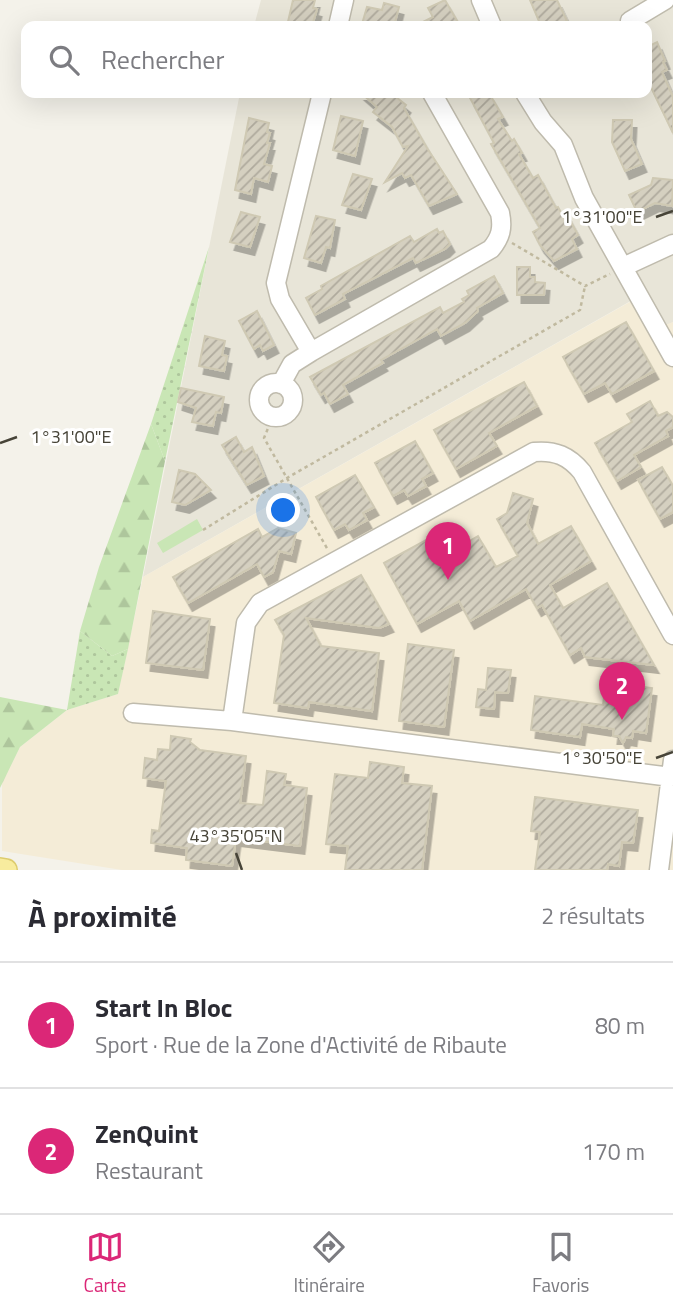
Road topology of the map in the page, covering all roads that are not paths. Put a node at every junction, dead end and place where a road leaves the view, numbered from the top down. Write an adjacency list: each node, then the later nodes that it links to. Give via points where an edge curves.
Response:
1 (344, 0): 4 (street)
2 (481, 0): 5 (street)
3 (665, 0): 6 (street)
4 (339, 21)
5 (490, 21)
6 (629, 21)
7 (321, 98): 12 (street, via 276,283 280,299)
8 (435, 98): 12 (street, via 500,213 500,236 491,249)
9 (528, 98): 11 (street, via 563,145 584,198)
10 (673, 244): 11 (street)
11 (623, 267): 13 (street)
12 (311, 352): 14 (street, via 292,364 281,384 266,386 260,393 261,409)
13 (673, 357)
14 (273, 416)
15 (673, 635): 17 (street, via 582,472 567,457 534,452 260,603 246,623)
16 (132, 713): 17 (street)
17 (232, 721): 18 (street)
18 (672, 768): 21 (street)
19 (0, 869): 20 (main road)
20 (6, 870)
21 (659, 870)

